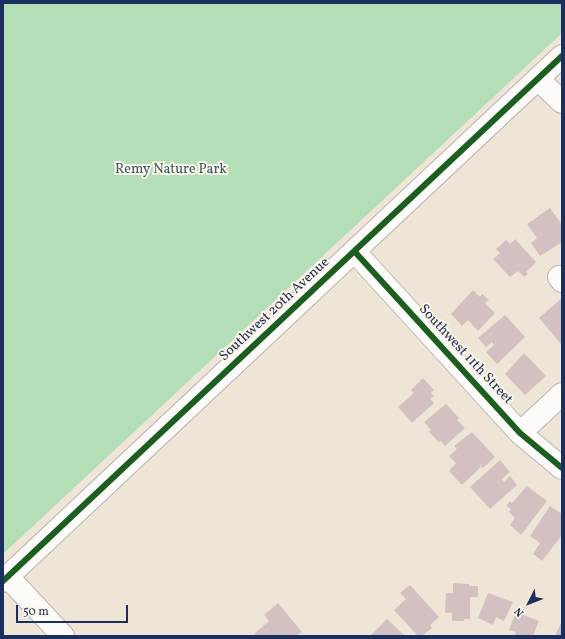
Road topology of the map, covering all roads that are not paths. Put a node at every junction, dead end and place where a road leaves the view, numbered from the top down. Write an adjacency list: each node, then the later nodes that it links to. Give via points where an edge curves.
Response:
1 (562, 56): 2 (street, Southwest 20th Avenue)
2 (538, 79): 3 (street); 4 (street, Southwest 20th Avenue)
3 (562, 102)
4 (354, 252): 6 (street, Southwest 11th Street); 8 (street, Southwest 20th Avenue)
5 (562, 394): 6 (street)
6 (520, 433): 7 (street, Southwest 11th Street)
7 (562, 468)
8 (5, 579): 9 (street)
9 (63, 636)

